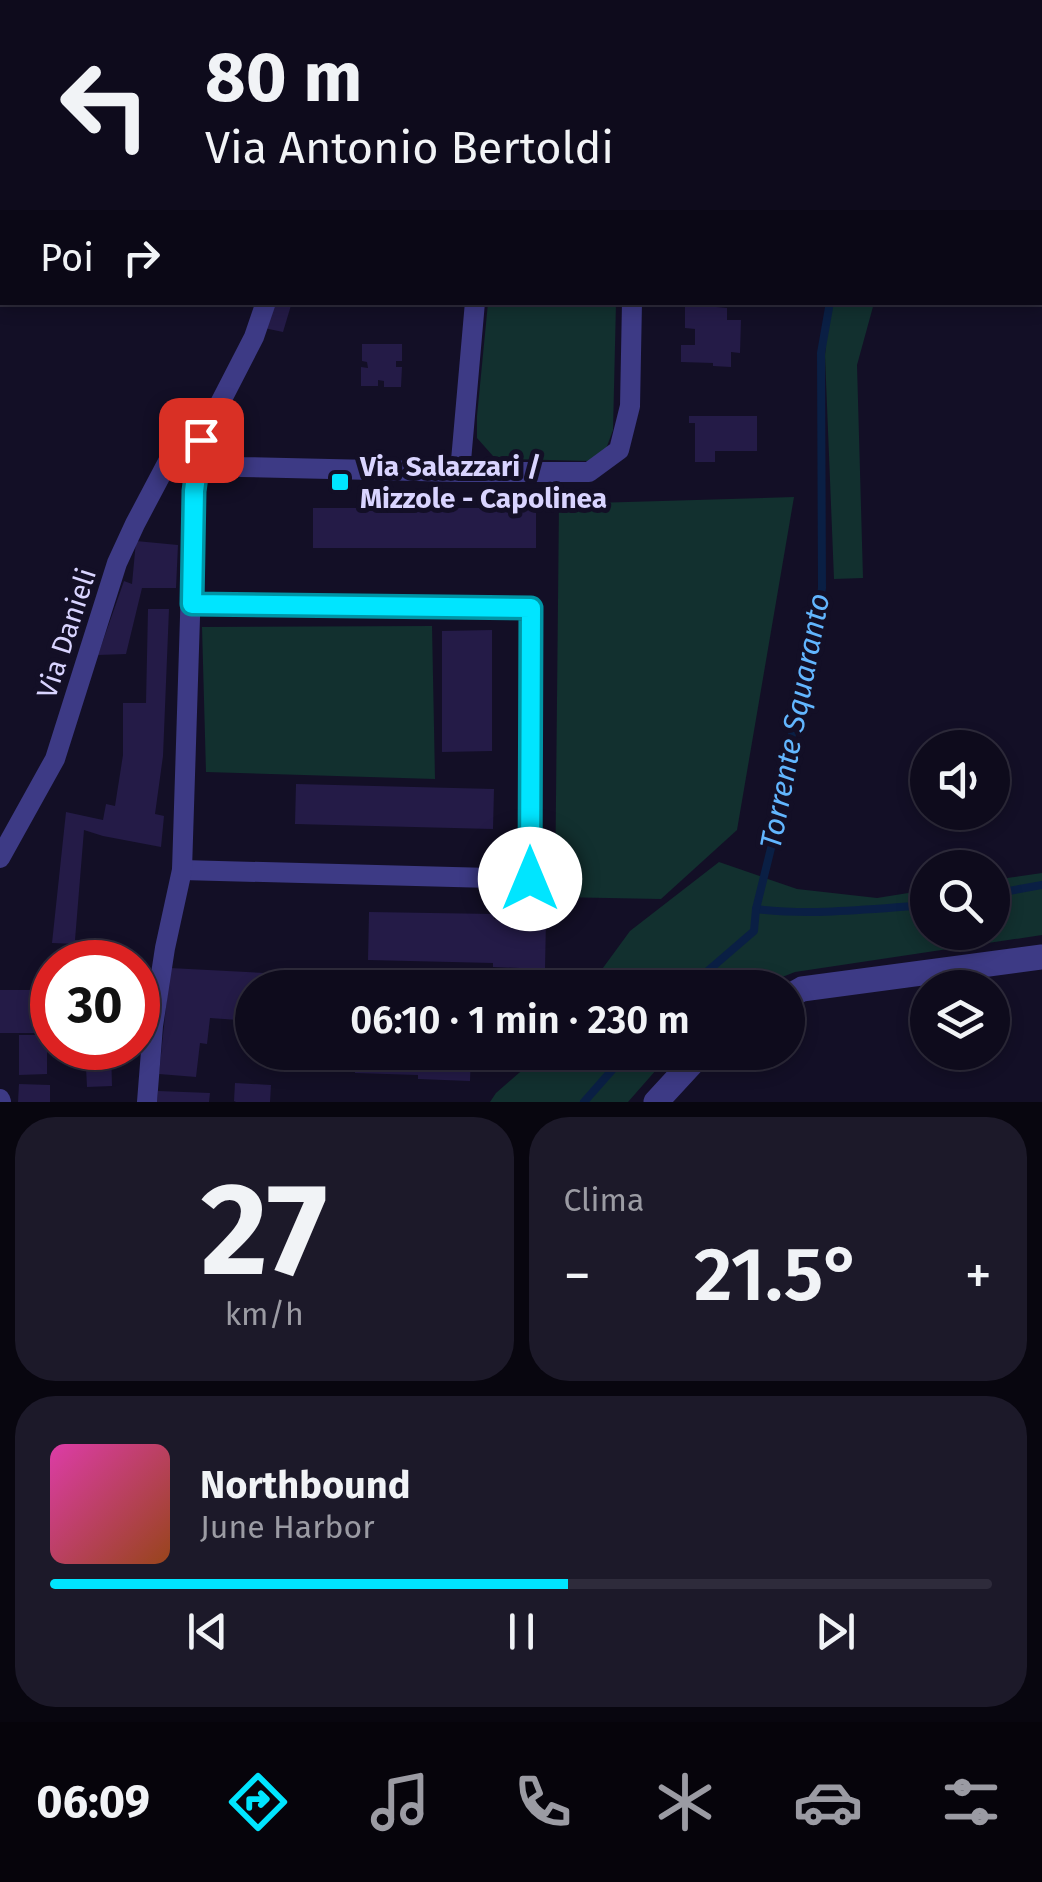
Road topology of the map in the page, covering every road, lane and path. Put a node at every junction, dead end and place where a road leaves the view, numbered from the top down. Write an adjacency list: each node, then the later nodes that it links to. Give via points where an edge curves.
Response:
1 (265, 305): 4 (street)
2 (475, 305): 5 (street)
3 (632, 305): 5 (street, via 630,406 619,450 589,472)
4 (201, 440): 5 (street, via 241,467); 6 (street); 7 (street, Via Danieli, via 172,454 135,524 55,759)
5 (460, 472)
6 (192, 604): 8 (street); 8 (street, via 531,608 530,879)
7 (0, 858)
8 (182, 870): 12 (street, via 153,1026)
9 (1042, 957): 10 (street)
10 (805, 989)
11 (685, 1070): 13 (street)
12 (147, 1102)
13 (656, 1102)

